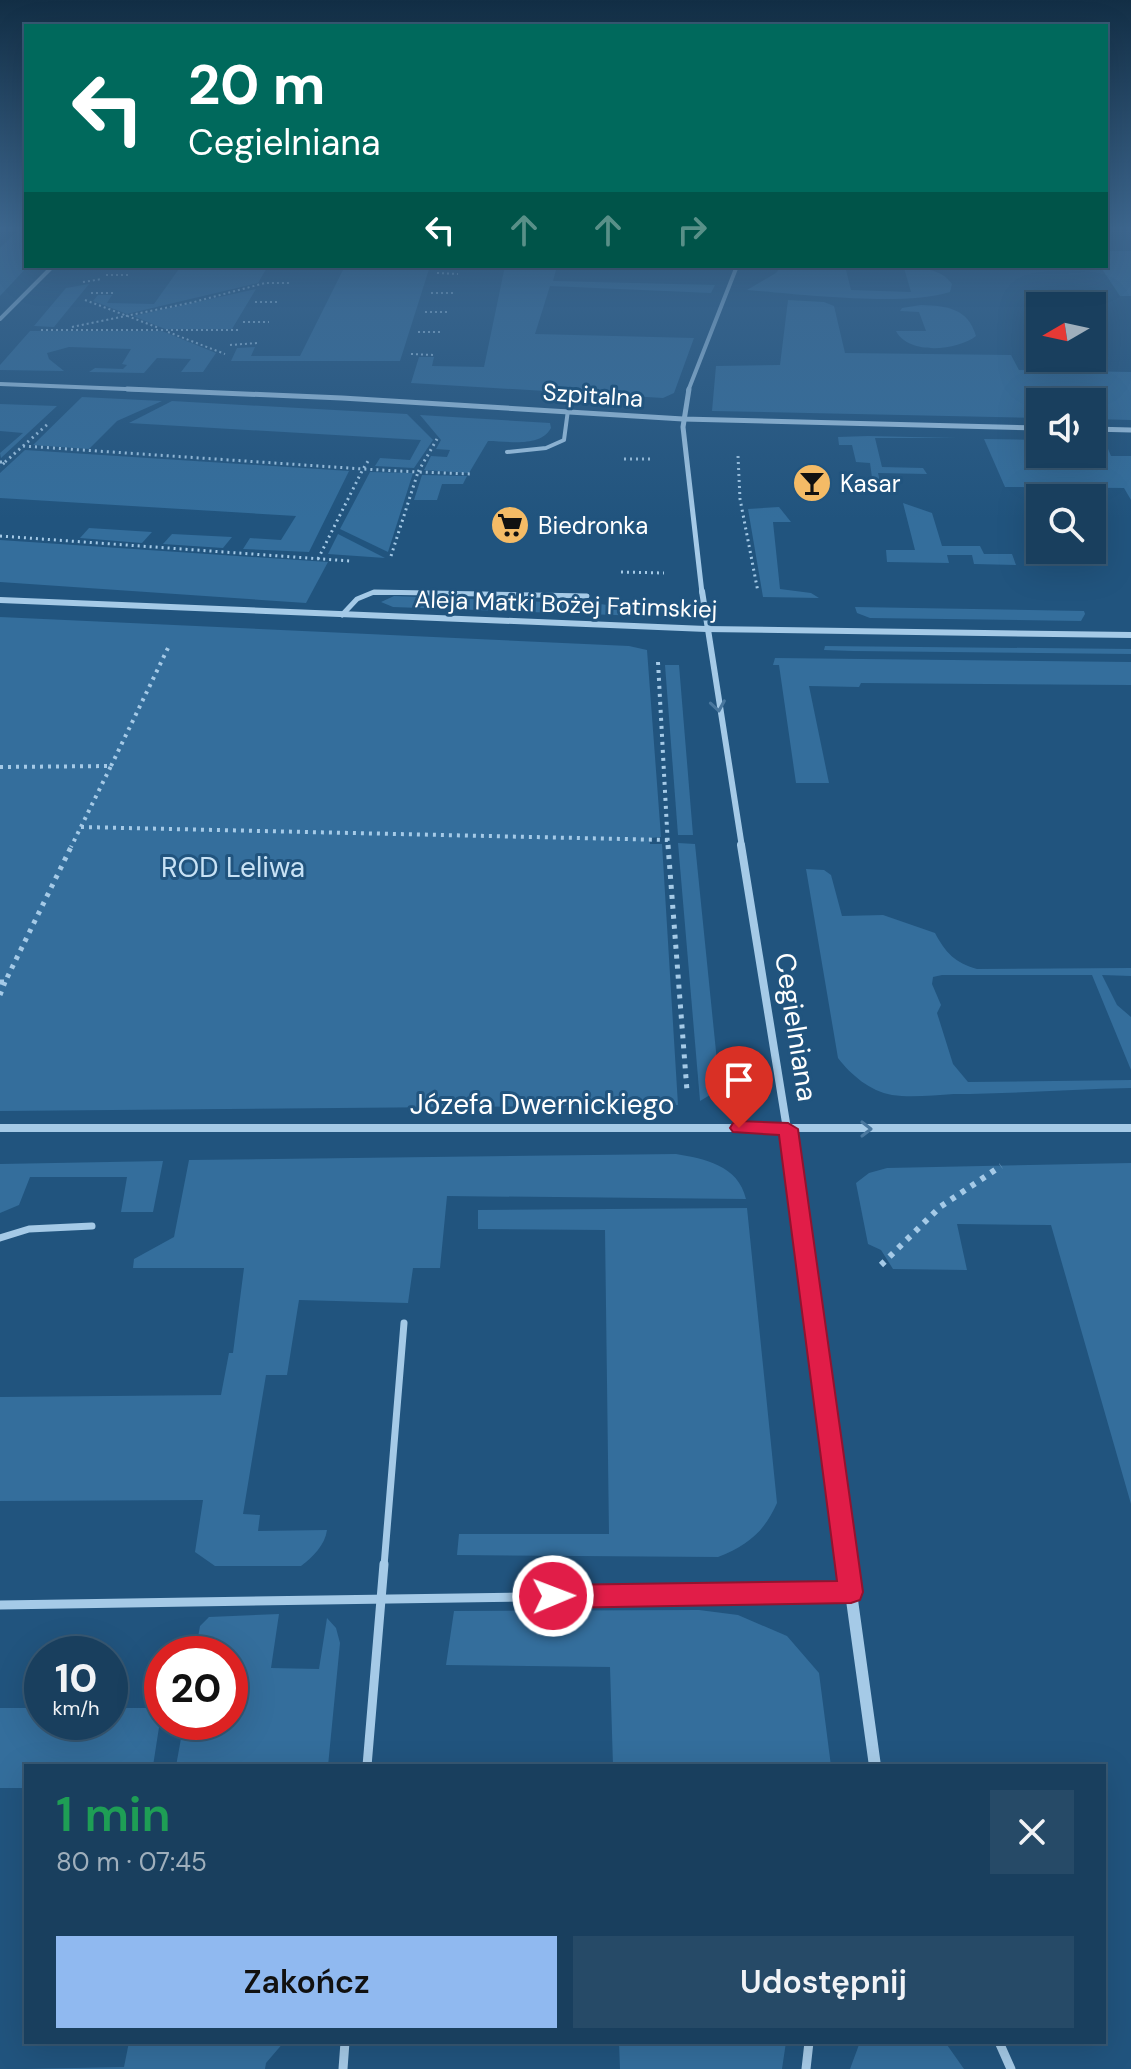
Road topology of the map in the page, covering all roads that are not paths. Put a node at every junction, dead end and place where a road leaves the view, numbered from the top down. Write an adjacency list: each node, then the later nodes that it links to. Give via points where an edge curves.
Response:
1 (712, 327): 4 (street, Cegielniana, via 690,381)
2 (0, 384): 3 (street, Szpitalna)
3 (568, 410): 4 (street, Szpitalna); 8 (lane, via 564,440 546,448)
4 (683, 419): 5 (street, Szpitalna); 12 (street, Cegielniana)
5 (1026, 428)
6 (1106, 429): 7 (street)
7 (1131, 430)
8 (507, 452)
9 (587, 596): 11 (lane, via 374,592 357,599)
10 (0, 600): 11 (street, Aleja Matki Bożej Fatimskiej)
11 (342, 615): 12 (street, Aleja Matki Bożej Fatimskiej)
12 (706, 629): 13 (street, Aleja Matki Bożej Fatimskiej); 16 (street, Cegielniana, one-way to 16)
13 (1131, 635)
14 (0, 1128): 16 (street, Józefa Dwernickiego)
15 (1131, 1128): 16 (street, Józefa Dwernickiego, one-way to 15)
16 (788, 1129): 20 (street, Cegielniana)
17 (92, 1226): 18 (lane, via 29,1229)
18 (0, 1238)
19 (404, 1323): 21 (lane)
20 (851, 1592): 21 (lane); 24 (street, Cegielniana)
21 (380, 1599): 22 (lane); 23 (lane)
22 (0, 1605)
23 (367, 1764)
24 (875, 1764)
25 (345, 2044): 28 (lane)
26 (809, 2044): 29 (lane)
27 (1000, 2044): 30 (lane)
28 (343, 2069)
29 (806, 2069)
30 (1011, 2069)

